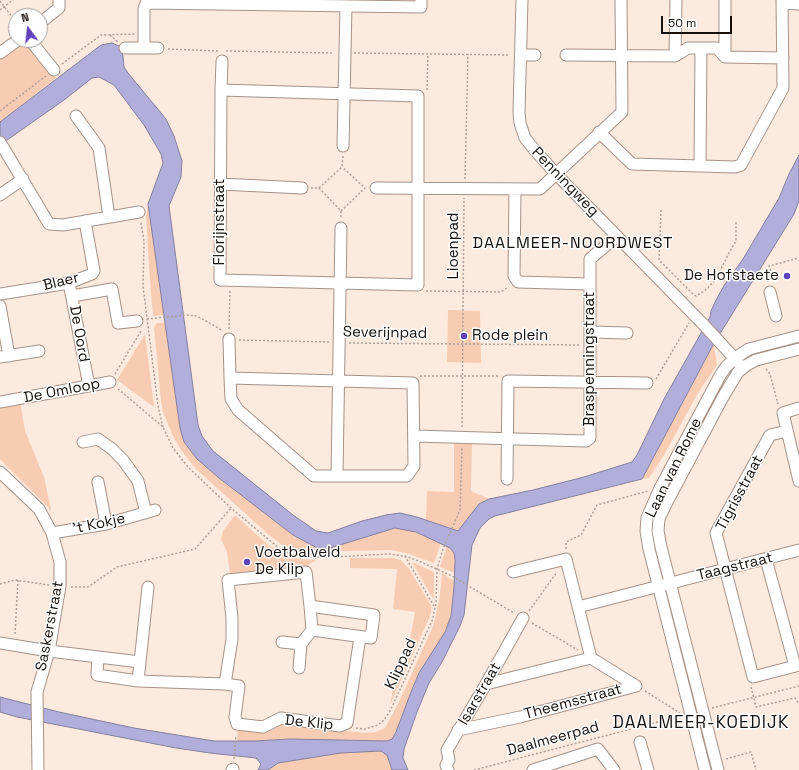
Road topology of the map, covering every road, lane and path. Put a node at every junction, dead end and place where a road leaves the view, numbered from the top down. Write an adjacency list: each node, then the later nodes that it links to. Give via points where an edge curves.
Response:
1 (13, 0): 13 (path)
2 (59, 0): 16 (street, via 59,8)
3 (421, 0): 12 (street, via 421,7)
4 (522, 0): 26 (street, Penningweg)
5 (621, 0): 29 (street)
6 (676, 0): 30 (street)
7 (725, 0): 31 (street)
8 (0, 1): 13 (path)
9 (147, 1): 12 (street); 17 (street, via 144,9)
10 (782, 2): 11 (street); 32 (street)
11 (799, 4)
12 (346, 6): 36 (street)
13 (4, 7): 14 (path); 15 (path)
14 (0, 10)
15 (8, 12)
16 (48, 17)
17 (144, 34): 18 (path); 21 (street)
18 (110, 35)
19 (36, 48): 34 (street)
20 (125, 48): 21 (street)
21 (144, 48): 22 (street)
22 (158, 48)
23 (701, 48): 30 (street, via 688,48); 31 (street, via 716,48); 43 (street)
24 (428, 54): 37 (path, via 427,90)
25 (468, 54): 50 (path, Lioenpad)
26 (521, 55): 27 (street); 44 (street, Penningweg, via 519,112 522,131 528,144)
27 (535, 55)
28 (566, 55): 29 (street)
29 (621, 56): 30 (street); 39 (street, via 622,112)
30 (675, 56)
31 (725, 57): 32 (street)
32 (783, 58): 43 (street, via 783,88 741,165)
33 (222, 61): 35 (street, Florijnstraat)
34 (54, 70)
35 (221, 90): 36 (street); 46 (street, Florijnstraat)
36 (344, 94): 37 (street); 41 (street)
37 (418, 96): 49 (street)
38 (76, 116): 55 (street, via 99,148)
39 (600, 132): 43 (street, via 632,164); 44 (street)
40 (2, 144): 45 (street)
41 (343, 146)
42 (342, 166): 42 (path, via 319,188 341,211 365,188)
43 (700, 166)
44 (556, 174): 51 (street, via 540,189); 59 (street, Penningweg)
45 (23, 179): 52 (street); 56 (street, via 50,224 63,225)
46 (220, 184): 47 (street); 61 (street, Florijnstraat, via 220,280)
47 (302, 188)
48 (376, 188): 49 (street)
49 (418, 189): 50 (street); 66 (street)
50 (464, 189): 51 (street); 67 (path, Lioenpad)
51 (515, 190): 62 (street, via 514,276)
52 (0, 195)
53 (661, 210): 57 (path, via 659,260 696,296 716,279 736,241)
54 (139, 212): 55 (street); 74 (path, via 144,241)
55 (109, 217): 56 (street)
56 (85, 221): 63 (street, Blaer, via 94,271)
57 (736, 222)
58 (341, 228): 64 (street)
59 (617, 236): 65 (street, Braspenningstraat, via 590,260); 72 (street, Penningweg)
60 (799, 258): 68 (path, via 770,266)
61 (230, 281): 64 (street, Florijnstraat); 78 (path)
62 (518, 282): 65 (street); 67 (path, via 500,292)
63 (69, 283): 69 (street, Blaer); 70 (street, De Oord)
64 (340, 283): 66 (street, Florijnstraat); 79 (street)
65 (590, 284): 75 (street, Braspenningstraat)
66 (418, 285): 67 (path, via 427,291)
67 (464, 292): 80 (path, Lioenpad)
68 (770, 292): 73 (street)
69 (0, 294)
70 (72, 296): 74 (street, Blaer, via 112,289 118,323); 96 (street, De Oord)
71 (0, 307): 84 (street)
72 (694, 315): 85 (street, Penningweg); 95 (path, via 656,379)
73 (776, 316)
74 (143, 320): 78 (path, via 197,316); 92 (path); 100 (path)
75 (590, 332): 76 (street); 81 (street, Braspenningstraat)
76 (627, 333)
77 (799, 336): 85 (street, via 753,347)
78 (229, 338): 79 (path, Severijnpad); 89 (street)
79 (339, 342): 80 (path, Severijnpad); 90 (street)
80 (463, 344): 81 (path, Severijnpad); 88 (path, Lioenpad)
81 (590, 346): 94 (street, Braspenningstraat)
82 (799, 349): 86 (street)
83 (39, 351): 84 (street)
84 (5, 357)
85 (734, 358): 87 (street); 111 (street, Laan van Rome, via 721,374)
86 (760, 359): 87 (street); 99 (path, via 770,374)
87 (742, 367): 124 (street, Laan van Rome, via 732,380 660,516 659,535)
88 (463, 376): 91 (path, via 503,376); 93 (path, via 420,376); 103 (path, Lioenpad)
89 (230, 378): 90 (street); 107 (street, via 231,399 238,410 314,476)
90 (339, 381): 93 (street); 107 (street)
91 (508, 381): 94 (street); 104 (street)
92 (110, 382): 96 (street, De Omloop); 100 (path, De Omloop)
93 (413, 383): 102 (street)
94 (589, 383): 95 (street); 104 (street, Braspenningstraat, via 590,438 586,441)
95 (647, 383)
96 (88, 386): 97 (street, De Omloop)
97 (0, 402)
98 (799, 408): 99 (street)
99 (783, 413): 101 (street)
100 (163, 427): 112 (path, De Omloop, via 173,448 188,467)
101 (787, 431): 109 (street); 121 (street, Tigrisstraat, via 770,435 716,533)
102 (414, 436): 103 (street, Braspenningstraat); 107 (street, via 414,466 407,476)
103 (462, 438): 104 (street, Braspenningstraat); 114 (path, Lioenpad, via 460,510)
104 (508, 439): 108 (street)
105 (83, 442): 113 (street, 't Kokje, via 98,439 123,460 138,481 151,512)
106 (0, 472): 115 (street, Saskerstraat, via 39,509)
107 (337, 476)
108 (507, 479)
109 (799, 481)
110 (98, 482): 113 (street)
111 (657, 494): 118 (path, via 647,491 597,505 581,535 566,542); 128 (street, Laan van Rome, via 646,526)
112 (231, 508): 117 (path, via 280,549 291,554 305,557 389,554); 126 (path, via 195,549 117,567 88,587)
113 (106, 524): 115 (street, 't Kokje)
114 (453, 525): 120 (path, Klippad)
115 (52, 533): 126 (street, Saskerstraat, via 60,562)
116 (799, 550): 119 (street, Taagstraat)
117 (405, 556): 120 (path); 130 (path)
118 (566, 559): 122 (street); 131 (street); 132 (path)
119 (766, 559): 121 (street, Taagstraat); 143 (street)
120 (437, 569): 130 (path, Klippad); 132 (path)
121 (725, 569): 124 (street, Taagstraat); 145 (street, Tigrisstraat)
122 (513, 572)
123 (18, 580): 125 (path); 126 (path); 138 (path)
124 (670, 583): 128 (street); 153 (street, Laan van Rome)
125 (0, 584)
126 (60, 586): 139 (street, Saskerstraat)
127 (148, 586): 142 (street)
128 (658, 586): 131 (street); 166 (street, Laan van Rome)
129 (310, 606): 133 (street); 134 (street, via 374,615 372,638); 147 (street, via 306,572 228,580 232,639)
130 (435, 607): 154 (path, Klippad, via 432,621 416,657 384,720 378,726 365,729)
131 (578, 607): 141 (street)
132 (522, 618): 141 (path); 148 (street, Isarstraat)
133 (312, 630): 134 (street); 137 (street)
134 (360, 637): 154 (street, De Klip, via 347,723)
135 (282, 642): 137 (street)
136 (0, 643): 138 (street)
137 (301, 644): 144 (street)
138 (14, 645): 139 (street)
139 (49, 651): 140 (street); 160 (street, Saskerstraat, via 37,692)
140 (98, 657): 142 (street); 146 (street, via 97,675)
141 (591, 658): 148 (street); 149 (street, Theemsstraat)
142 (140, 662): 146 (street)
143 (797, 666): 145 (street)
144 (299, 668)
145 (753, 677): 151 (path, via 750,682)
146 (138, 681): 147 (street)
147 (225, 684): 154 (street, De Klip, via 238,686 235,717 237,724 263,727 280,718)
148 (486, 684): 155 (street, Isarstraat)
149 (636, 686): 155 (street, Theemsstraat); 162 (path, Daalmeerpad, via 684,716)
150 (799, 686): 151 (path)
151 (754, 698): 152 (path, via 756,707 795,698); 153 (path)
152 (799, 704)
153 (703, 711): 158 (street, Laan van Rome)
154 (340, 726)
155 (458, 730): 161 (street, Isarstraat, via 447,750)
156 (236, 738): 159 (path)
157 (640, 742): 165 (street)
158 (717, 766): 167 (path, via 751,752)
159 (233, 767)
160 (38, 770)
161 (448, 770)
162 (474, 770)
163 (533, 770): 164 (street, via 598,749)
164 (614, 770)
165 (648, 770)
166 (705, 770)
167 (756, 770)

